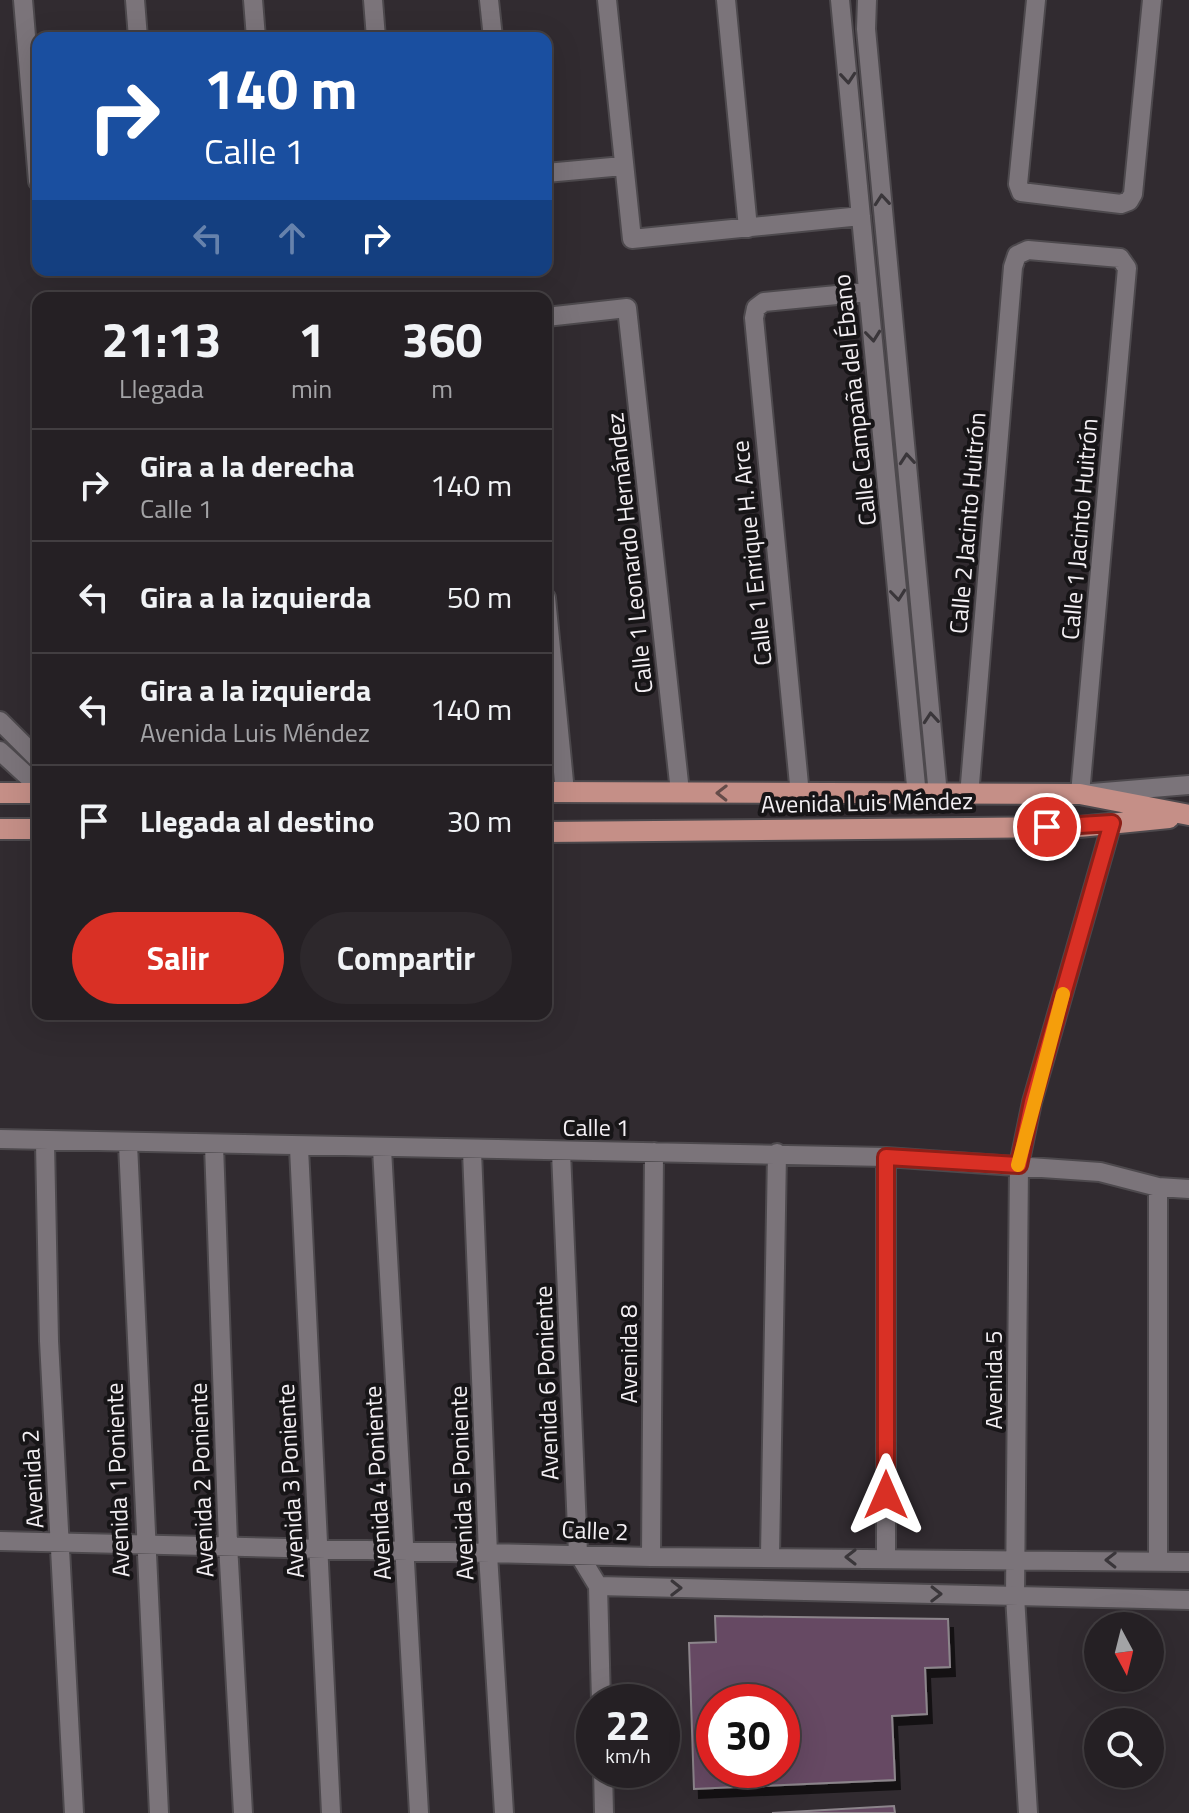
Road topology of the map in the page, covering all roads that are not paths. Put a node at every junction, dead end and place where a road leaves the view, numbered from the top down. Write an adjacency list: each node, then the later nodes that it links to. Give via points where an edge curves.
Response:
1 (23, 0): 16 (street)
2 (135, 0): 12 (street)
3 (253, 0): 13 (street)
4 (373, 0): 14 (street)
5 (489, 0): 15 (street)
6 (607, 0): 17 (street)
7 (726, 0): 20 (street)
8 (840, 0): 19 (street, Calle Campaña del Ébano, one-way to 19)
9 (867, 0): 36 (street, Calle Campaña del Ébano, one-way to 9)
10 (1036, 0): 11 (street, via 1021,192 1121,204 1129,201)
11 (1152, 0)
12 (138, 32)
13 (256, 32)
14 (376, 32)
15 (492, 32)
16 (32, 109)
17 (623, 166): 18 (street); 20 (street, via 632,239)
18 (552, 172)
19 (861, 216): 20 (street); 22 (street, Calle Campaña del Ébano)
20 (748, 228)
21 (1017, 255): 34 (street, Calle 1 Jacinto Huitrón, via 1028,250 1120,258 1127,268); 38 (street, Calle 2 Jacinto Huitrón)
22 (868, 292): 35 (street, Calle 1 Enrique H. Arce, via 764,302 754,318); 37 (street, Calle Campaña del Ébano, one-way to 37)
23 (552, 316): 31 (street, Calle 1 Leonardo Hernández, via 627,308)
24 (552, 714): 30 (street)
25 (0, 721): 27 (street)
26 (0, 751): 28 (street)
27 (32, 753)
28 (32, 780)
29 (1189, 785): 34 (street, Avenida Luis Méndez)
30 (556, 792): 31 (main road, Avenida Luis Méndez)
31 (680, 792): 35 (main road, Avenida Luis Méndez, one-way to 31)
32 (0, 793): 33 (main road)
33 (32, 793)
34 (1080, 794): 38 (main road, Avenida Luis Méndez); 39 (main road, Avenida Luis Méndez)
35 (800, 795): 37 (main road, Avenida Luis Méndez)
36 (938, 795): 37 (main road, Avenida Luis Méndez); 38 (main road, Avenida Luis Méndez)
37 (917, 796)
38 (969, 796)
39 (1189, 815): 40 (main road, Avenida Luis Méndez)
40 (1112, 823): 43 (main road, Avenida Luis Méndez); 55 (street, Avenida 5)
41 (0, 829): 42 (main road)
42 (32, 829)
43 (552, 832)
44 (0, 1139): 45 (street, Calle 1)
45 (45, 1143): 46 (street, Calle 1); 59 (street, Avenida 2)
46 (128, 1144): 47 (street, Calle 1); 60 (street, Avenida 1 Poniente)
47 (214, 1145): 48 (street, Calle 1); 61 (street, Avenida 2 Poniente)
48 (299, 1148): 49 (street, Calle 1); 62 (street, Avenida 3 Poniente)
49 (382, 1149): 50 (street, Calle 1); 63 (street, Avenida 4 Poniente)
50 (472, 1151): 51 (street, Calle 1); 65 (street, Avenida 5 Poniente)
51 (561, 1152): 52 (street, Calle 1); 64 (street, Avenida 6 Poniente)
52 (654, 1152): 53 (street, Calle 1); 67 (street, Avenida 8)
53 (777, 1153): 54 (street, Calle 1); 66 (street)
54 (886, 1157): 55 (street, Calle 1); 68 (street)
55 (1019, 1165): 56 (street, Calle 1, via 1100,1172); 69 (street, Avenida 5)
56 (1158, 1187): 57 (street, Calle 1); 70 (street)
57 (1189, 1189)
58 (0, 1541): 59 (street, Calle 2)
59 (60, 1542): 60 (street, Calle 2); 77 (street, Avenida 2)
60 (144, 1543): 61 (street, Calle 2); 78 (street, Avenida 1 Poniente)
61 (228, 1544): 62 (street, Calle 2); 79 (street, Avenida 2 Poniente)
62 (318, 1546): 63 (street, Calle 2); 80 (street, Avenida 3 Poniente)
63 (407, 1551): 65 (street, Calle 2); 81 (street, Avenida 4 Poniente)
64 (578, 1553): 65 (street, Calle 2); 67 (street, Calle 2); 72 (street, Avenida 6 Poniente)
65 (488, 1554): 82 (street, Avenida 5 Poniente)
66 (770, 1556): 67 (street, Calle 2); 68 (street, Calle 2, one-way to 66)
67 (651, 1557)
68 (886, 1557): 69 (street, Calle 2)
69 (1016, 1559): 70 (street, Calle 2, one-way to 69); 73 (street, Avenida 5)
70 (1158, 1561): 71 (street, Calle 2)
71 (1189, 1562)
72 (598, 1586): 73 (street, one-way to 73); 75 (street, Avenida 6 Poniente)
73 (1015, 1596): 74 (street); 84 (street, Avenida 5)
74 (1189, 1600)
75 (601, 1684)
76 (603, 1788): 83 (street)
77 (74, 1813)
78 (159, 1813)
79 (243, 1813)
80 (331, 1813)
81 (419, 1813)
82 (504, 1813)
83 (604, 1813)
84 (1028, 1813)

